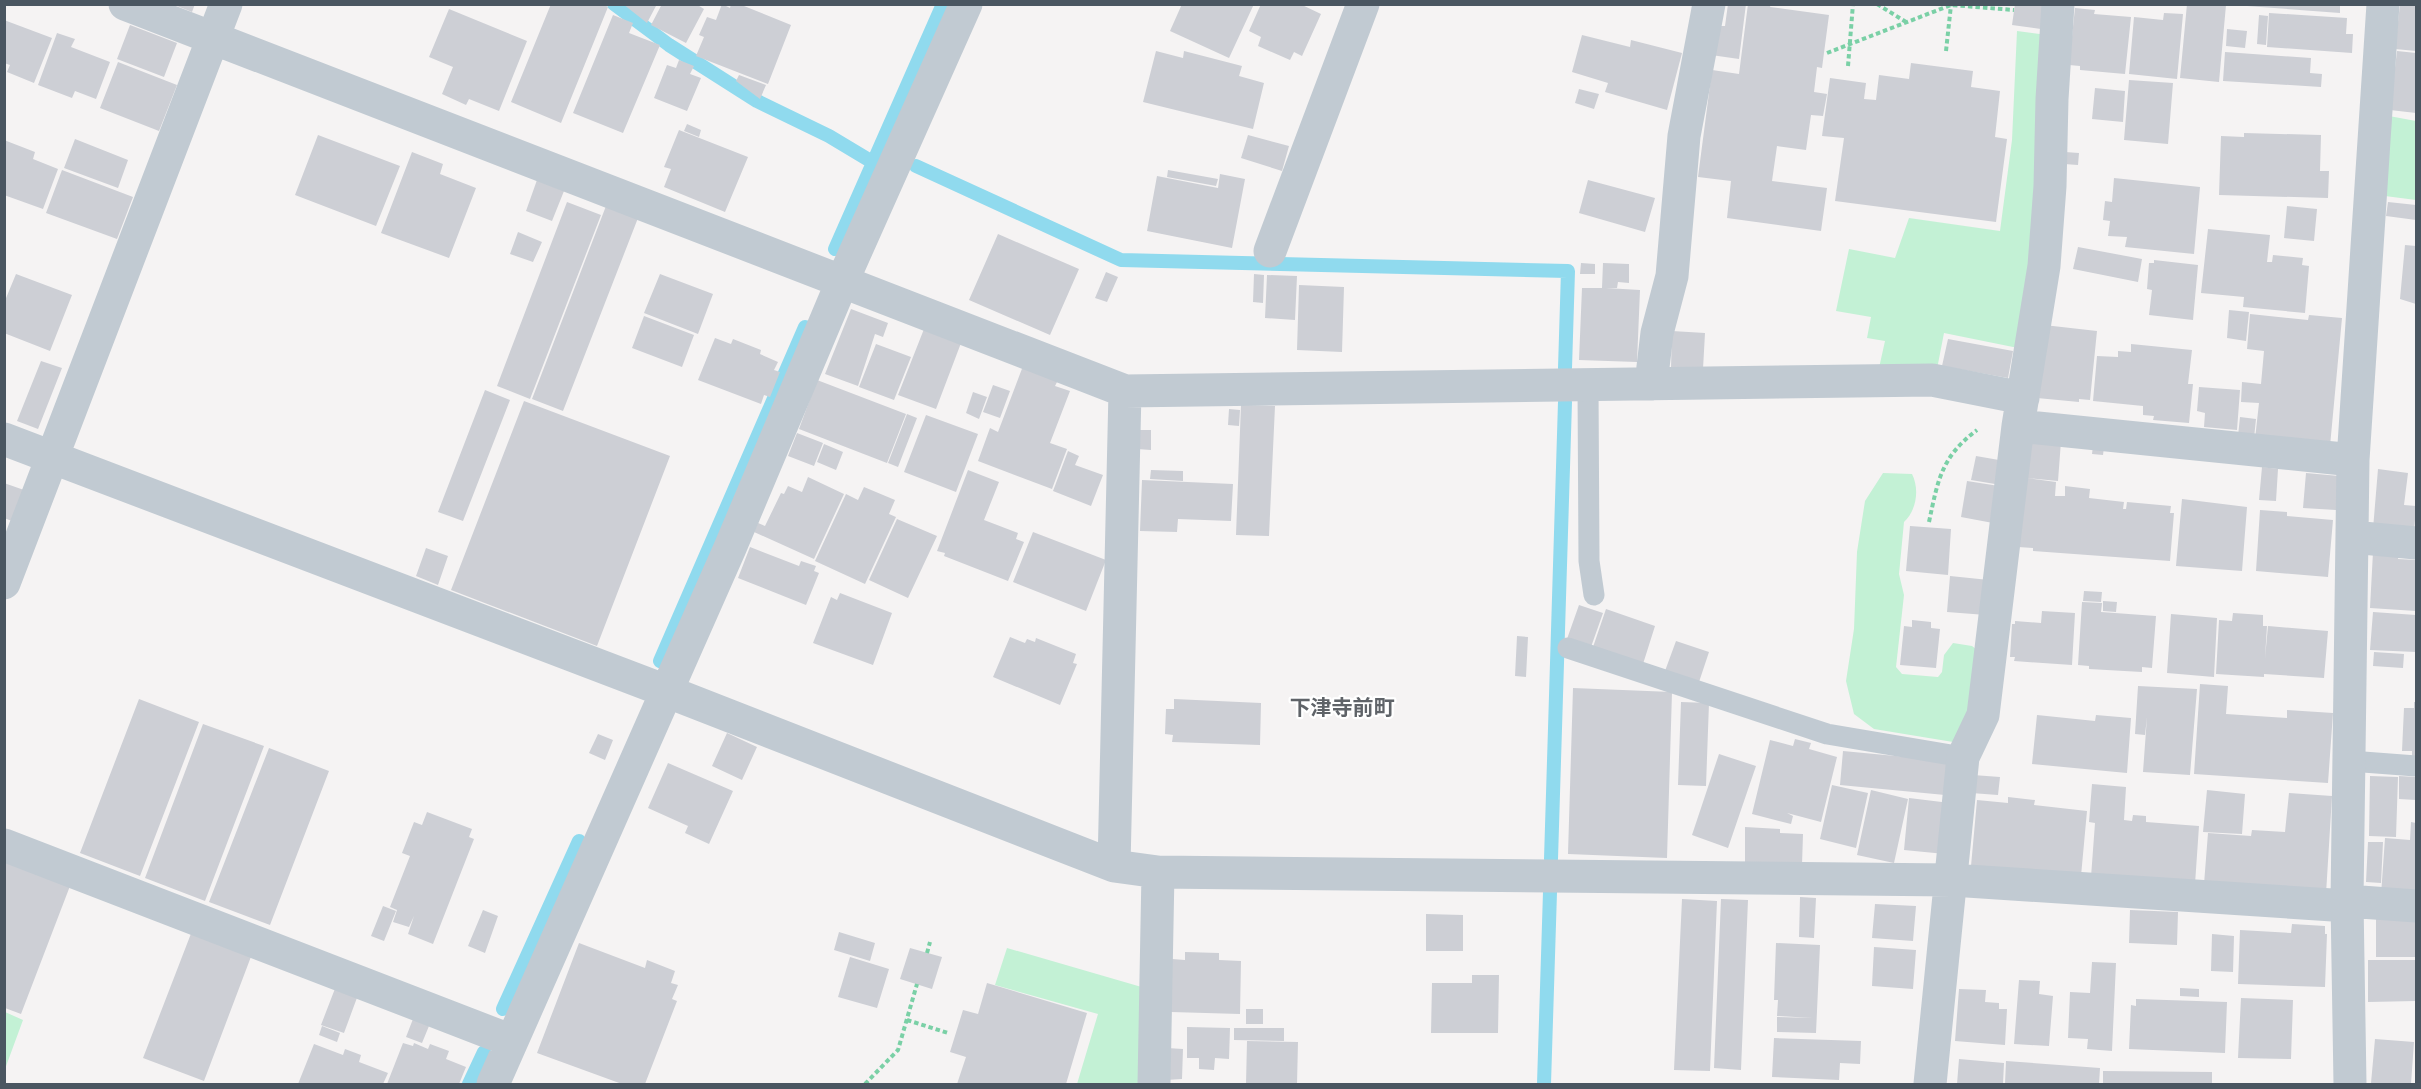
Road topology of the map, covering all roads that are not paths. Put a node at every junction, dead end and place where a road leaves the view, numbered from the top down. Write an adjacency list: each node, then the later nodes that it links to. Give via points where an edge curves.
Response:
1 (125, 4): 8 (street)
2 (226, 4): 8 (street)
3 (966, 4): 10 (street)
4 (1363, 4): 9 (street)
5 (1709, 4): 11 (street, via 1684,136 1672,276 1657,333)
6 (2058, 4): 14 (street, via 2044,266)
7 (2383, 4): 17 (street)
8 (213, 39): 10 (street); 16 (street)
9 (1270, 251)
10 (842, 282): 13 (street); 23 (street)
11 (1651, 384): 12 (street); 14 (street, via 1932,380)
12 (1588, 385): 13 (street); 21 (lane, via 1589,561)
13 (1125, 390): 28 (street)
14 (2020, 415): 17 (street); 24 (street, via 1983,715)
15 (4, 439): 16 (street)
16 (52, 458): 20 (street); 23 (street)
17 (2353, 460): 18 (street)
18 (2352, 537): 19 (street); 25 (street)
19 (2416, 543)
20 (4, 583)
21 (1594, 595)
22 (1568, 648): 24 (lane, via 1827,734)
23 (666, 691): 28 (street); 33 (street)
24 (1963, 757): 30 (street)
25 (2350, 761): 26 (lane); 31 (street)
26 (2416, 766)
27 (4, 845): 33 (street)
28 (1114, 866): 29 (street)
29 (1158, 872): 30 (street); 35 (street)
30 (1952, 880): 31 (street); 36 (street)
31 (2348, 904): 32 (street); 37 (street)
32 (2416, 906)
33 (512, 1041): 34 (street)
34 (493, 1084)
35 (1154, 1084)
36 (1930, 1084)
37 (2350, 1084)

